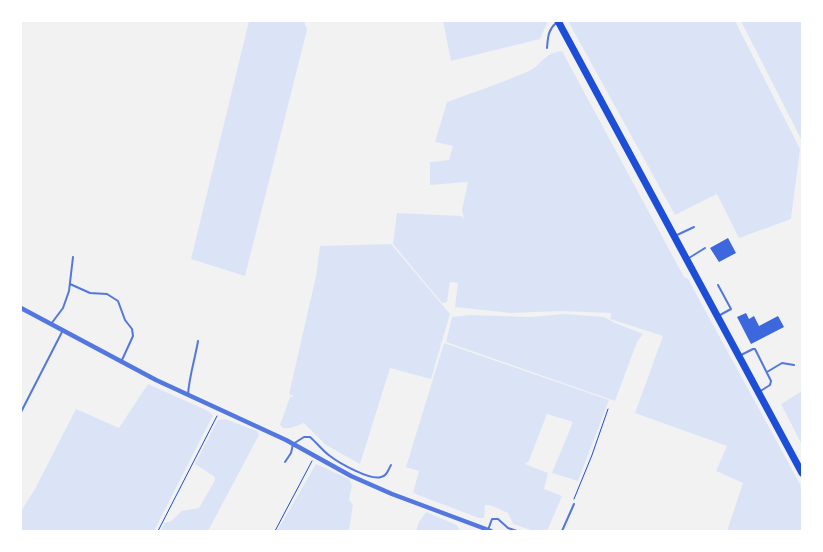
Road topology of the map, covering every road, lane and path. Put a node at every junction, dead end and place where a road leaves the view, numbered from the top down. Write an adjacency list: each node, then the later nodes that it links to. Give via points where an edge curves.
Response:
1 (558, 21): 2 (lane, via 551,28); 4 (main road)
2 (547, 48)
3 (694, 227): 4 (lane)
4 (674, 236): 7 (main road)
5 (705, 248): 7 (lane)
6 (73, 257): 8 (lane)
7 (687, 259): 11 (main road)
8 (70, 284): 12 (lane, via 63,308); 16 (lane, via 90,293 107,294 118,301 133,336)
9 (718, 285): 11 (lane, via 731,309)
10 (21, 308): 12 (street)
11 (718, 316): 15 (main road)
12 (51, 324): 13 (street)
13 (62, 330): 16 (street); 23 (lane)
14 (198, 341): 20 (lane)
15 (739, 356): 18 (lane, via 755,349); 19 (main road)
16 (121, 361): 20 (street)
17 (794, 365): 18 (lane, via 782,363)
18 (767, 372): 19 (lane, via 771,383)
19 (759, 392): 28 (main road)
20 (188, 395): 21 (street)
21 (220, 409): 24 (street); 31 (path)
22 (608, 409): 29 (path)
23 (21, 412)
24 (293, 444): 25 (street); 26 (lane); 27 (lane, via 310,437 330,456 375,478 386,474)
25 (315, 456): 30 (street, via 392,494); 32 (path)
26 (285, 462)
27 (391, 465)
28 (802, 474)
29 (574, 504): 34 (lane)
30 (490, 530): 33 (lane, via 492,520 498,519)
31 (158, 531)
32 (275, 531)
33 (517, 531)
34 (562, 531)

